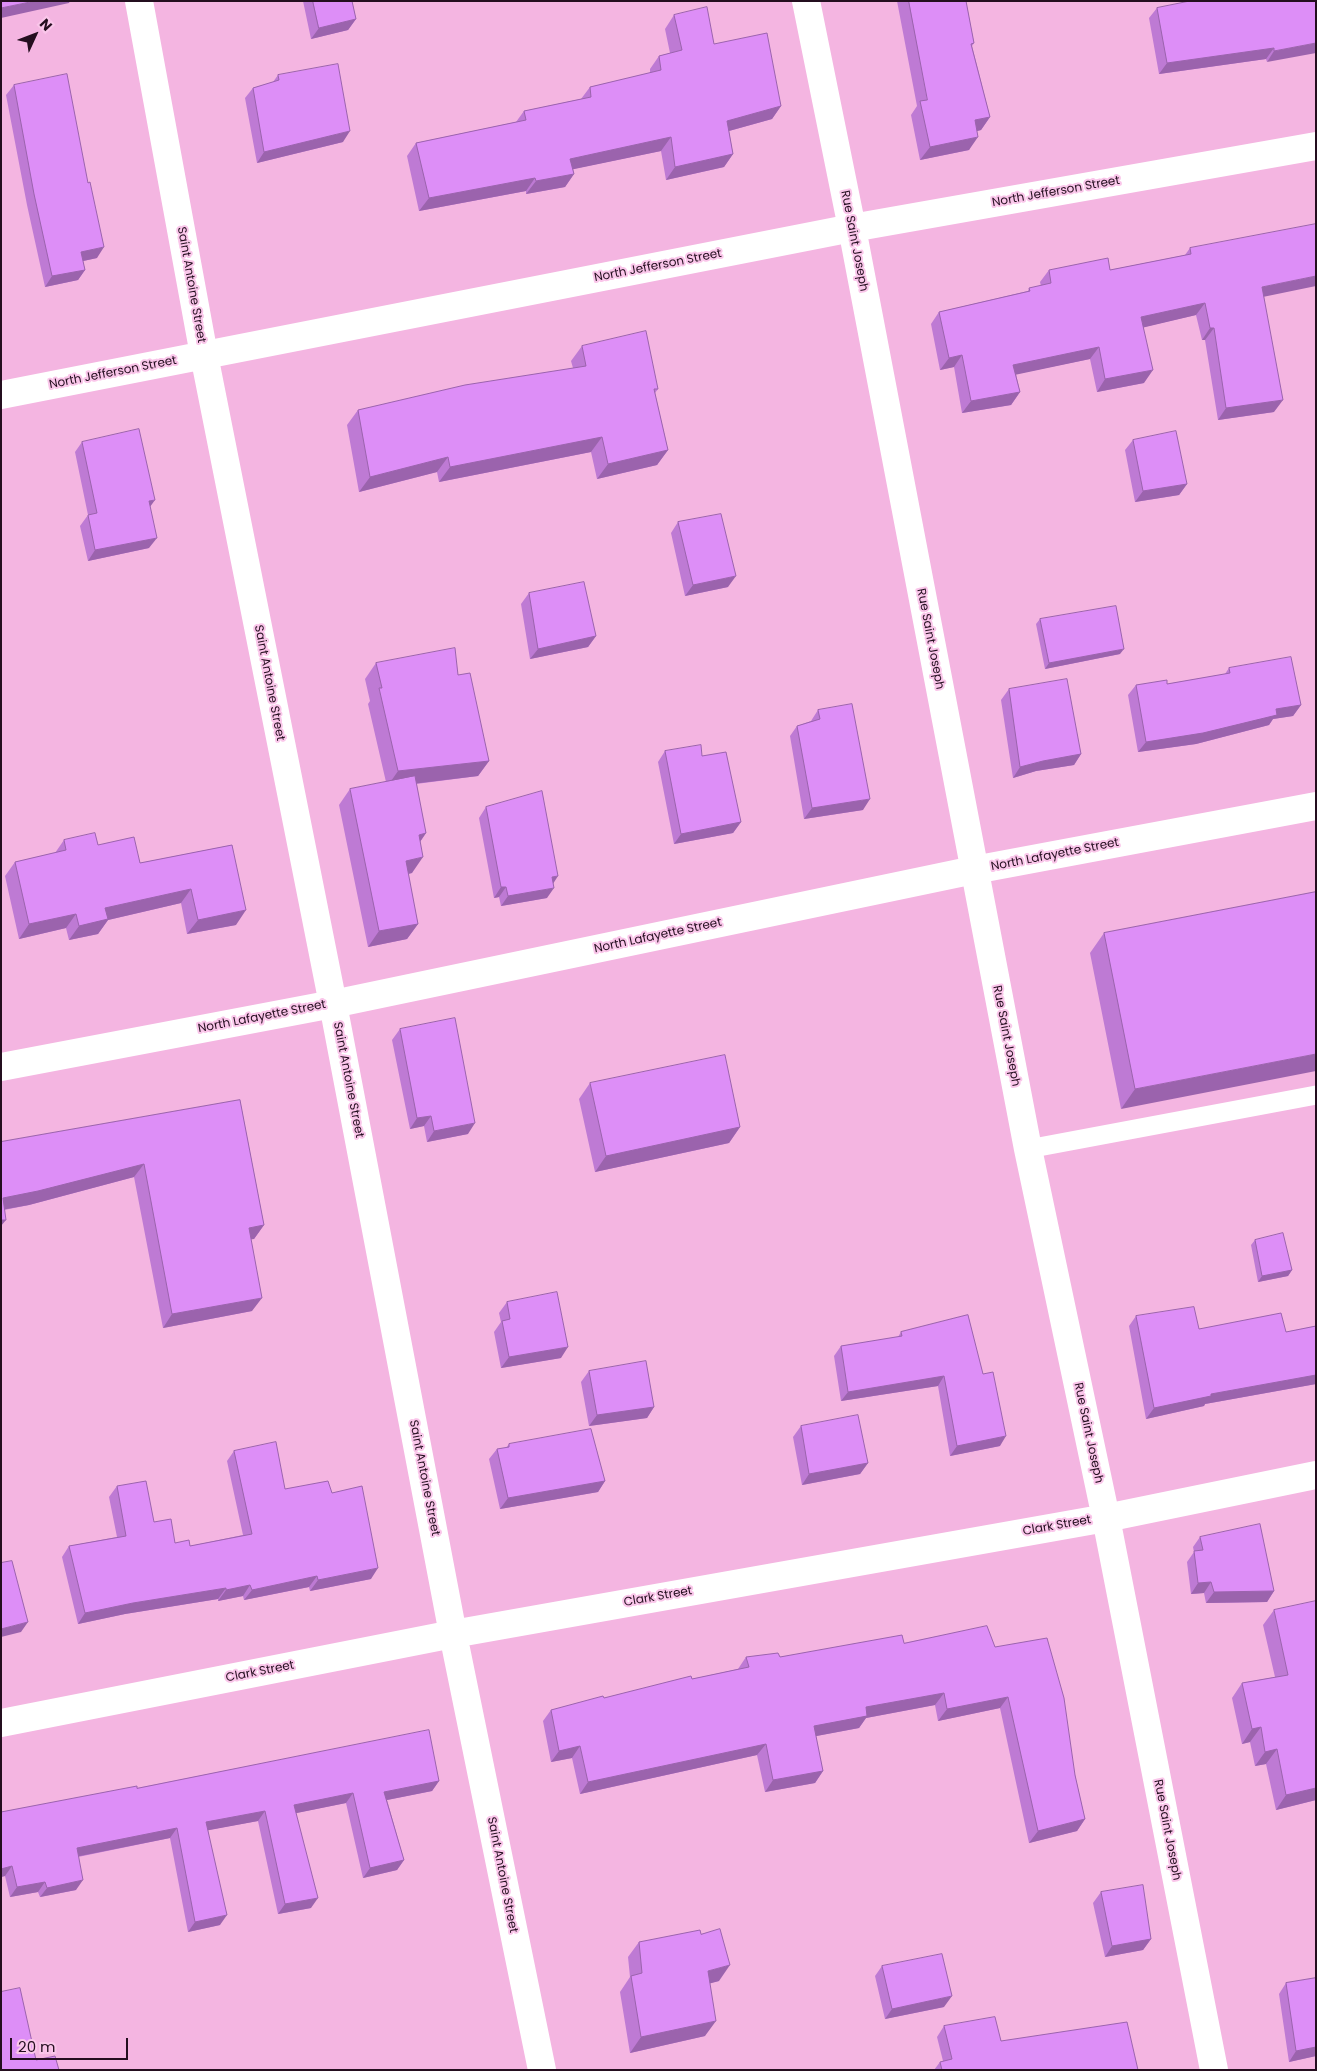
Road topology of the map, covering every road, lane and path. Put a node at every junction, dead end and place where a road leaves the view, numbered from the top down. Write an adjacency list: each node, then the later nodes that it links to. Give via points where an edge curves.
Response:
1 (139, 1): 5 (street, Saint Antoine Street)
2 (806, 1): 4 (street, Rue Saint Joseph)
3 (1316, 146): 4 (street, North Jefferson Street)
4 (852, 228): 5 (street, North Jefferson Street); 8 (street, Rue Saint Joseph)
5 (204, 355): 6 (street, North Jefferson Street); 9 (street, Saint Antoine Street)
6 (1, 395)
7 (1316, 806): 8 (street, North Lafayette Street)
8 (974, 870): 9 (street, North Lafayette Street); 12 (street, Rue Saint Joseph)
9 (333, 1004): 10 (street, North Lafayette Street); 15 (street, Saint Antoine Street)
10 (1, 1067)
11 (1316, 1095): 12 (lane)
12 (1028, 1149): 14 (street, Rue Saint Joseph)
13 (1316, 1475): 14 (street, Clark Street)
14 (1106, 1518): 15 (street, Clark Street); 18 (street, Rue Saint Joseph)
15 (453, 1634): 16 (street, Clark Street); 17 (street, Saint Antoine Street)
16 (1, 1723)
17 (542, 2070)
18 (1214, 2070)

